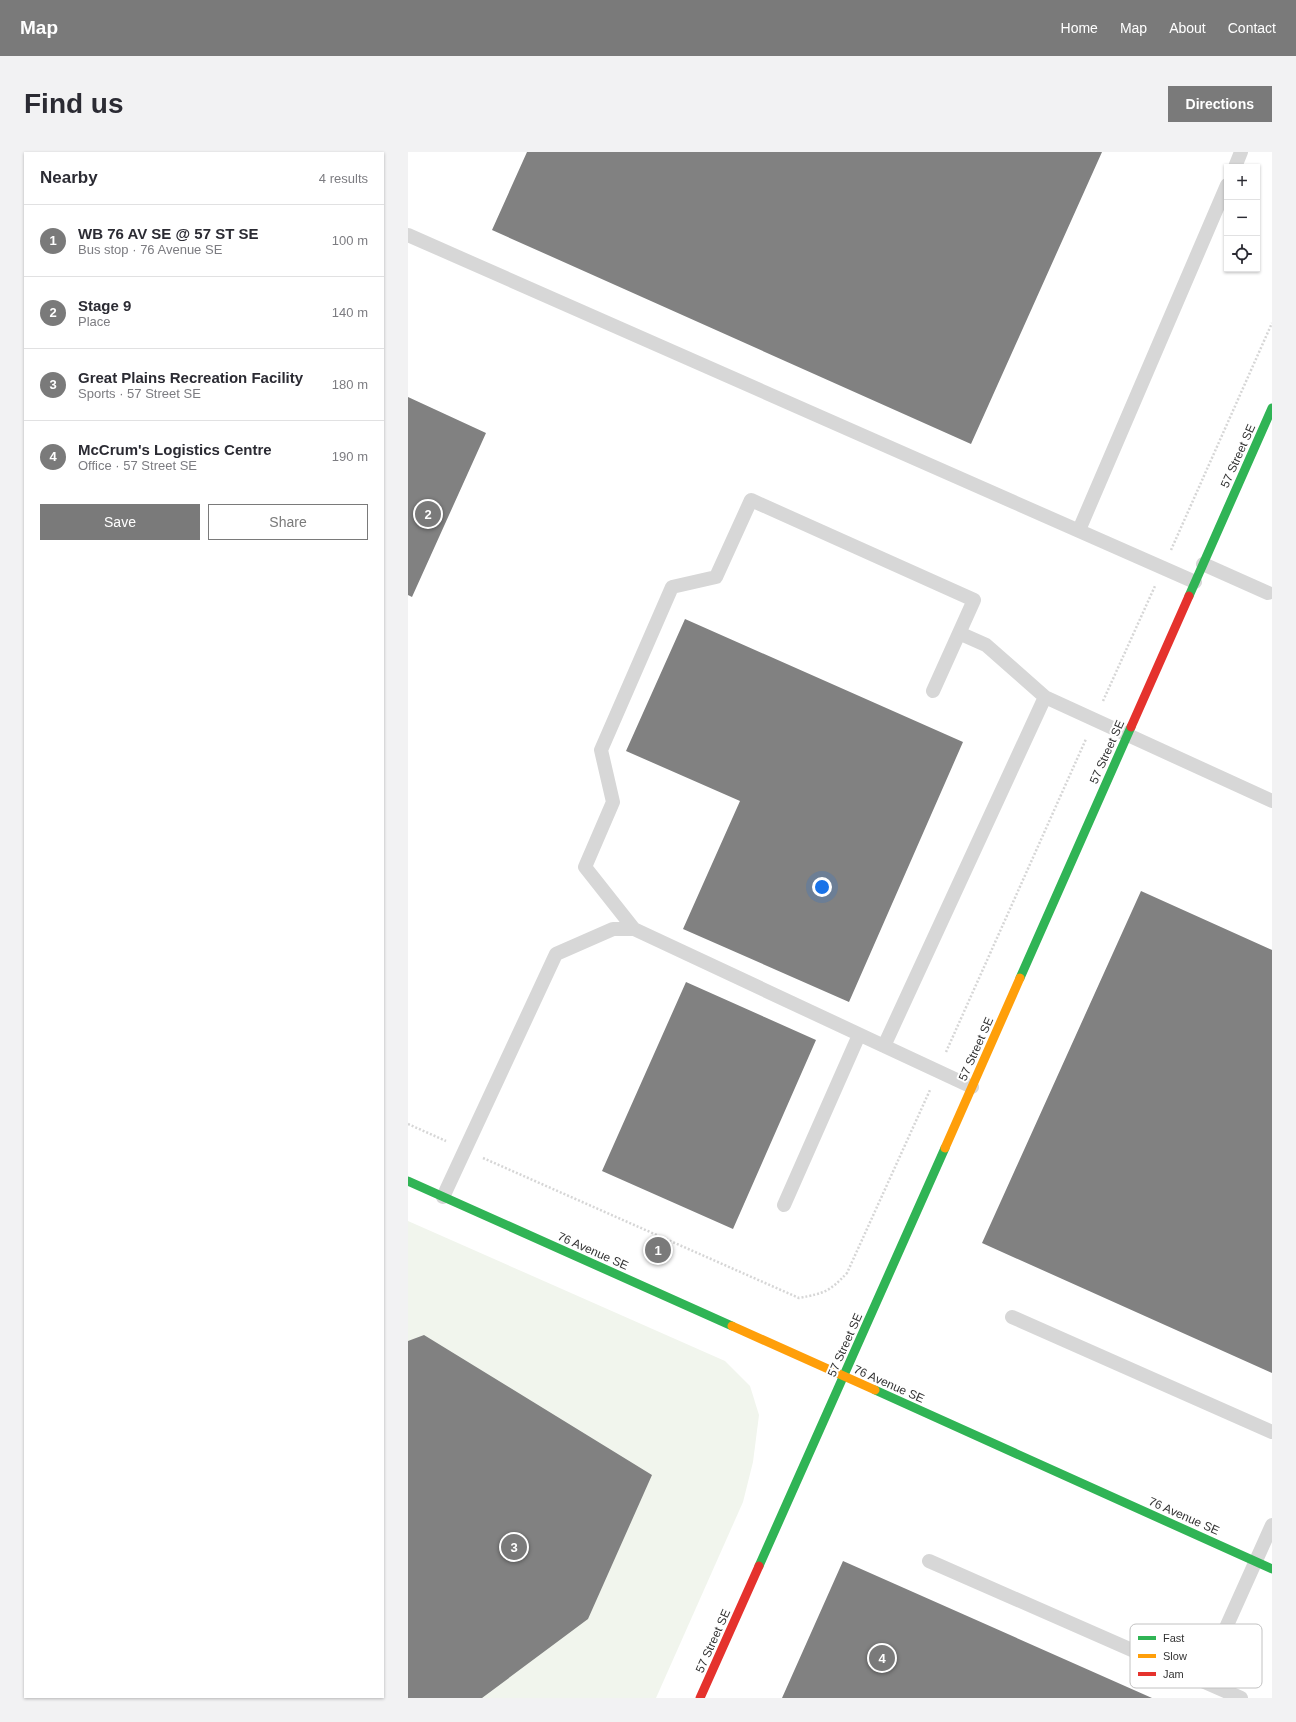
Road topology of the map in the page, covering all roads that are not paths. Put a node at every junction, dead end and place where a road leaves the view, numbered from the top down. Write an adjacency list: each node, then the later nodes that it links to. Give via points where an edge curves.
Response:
1 (1241, 152): 2 (lane)
2 (1236, 164)
3 (1224, 192): 6 (lane)
4 (408, 235): 6 (lane)
5 (1272, 408): 7 (street, 57 Street SE)
6 (1079, 530): 8 (lane)
7 (1203, 564): 8 (street, 57 Street SE); 9 (lane)
8 (1195, 582): 13 (street, 57 Street SE)
9 (1271, 592)
10 (959, 633): 11 (lane); 12 (lane, via 986,645); 15 (lane, via 974,600 751,500 716,577 672,587 601,750 613,802 585,867)
11 (933, 691)
12 (1045, 697): 13 (lane); 17 (lane)
13 (1128, 735): 14 (lane); 18 (street, 57 Street SE)
14 (1272, 801)
15 (634, 929): 16 (lane); 20 (lane, via 613,929 556,954)
16 (859, 1035): 17 (lane); 21 (lane)
17 (884, 1046): 18 (lane)
18 (972, 1087): 23 (street, 57 Street SE)
19 (408, 1181): 20 (street, 76 Avenue SE)
20 (443, 1197): 23 (street, 76 Avenue SE)
21 (784, 1205)
22 (1012, 1317): 24 (lane)
23 (844, 1377): 27 (street, 76 Avenue SE); 32 (street, 57 Street SE)
24 (1272, 1432)
25 (1272, 1525): 27 (lane)
26 (929, 1561): 30 (lane)
27 (1255, 1561): 28 (street, 76 Avenue SE); 29 (lane)
28 (1272, 1569)
29 (1227, 1624)
30 (1130, 1649)
31 (1218, 1688): 33 (lane)
32 (700, 1698)
33 (1241, 1698)

